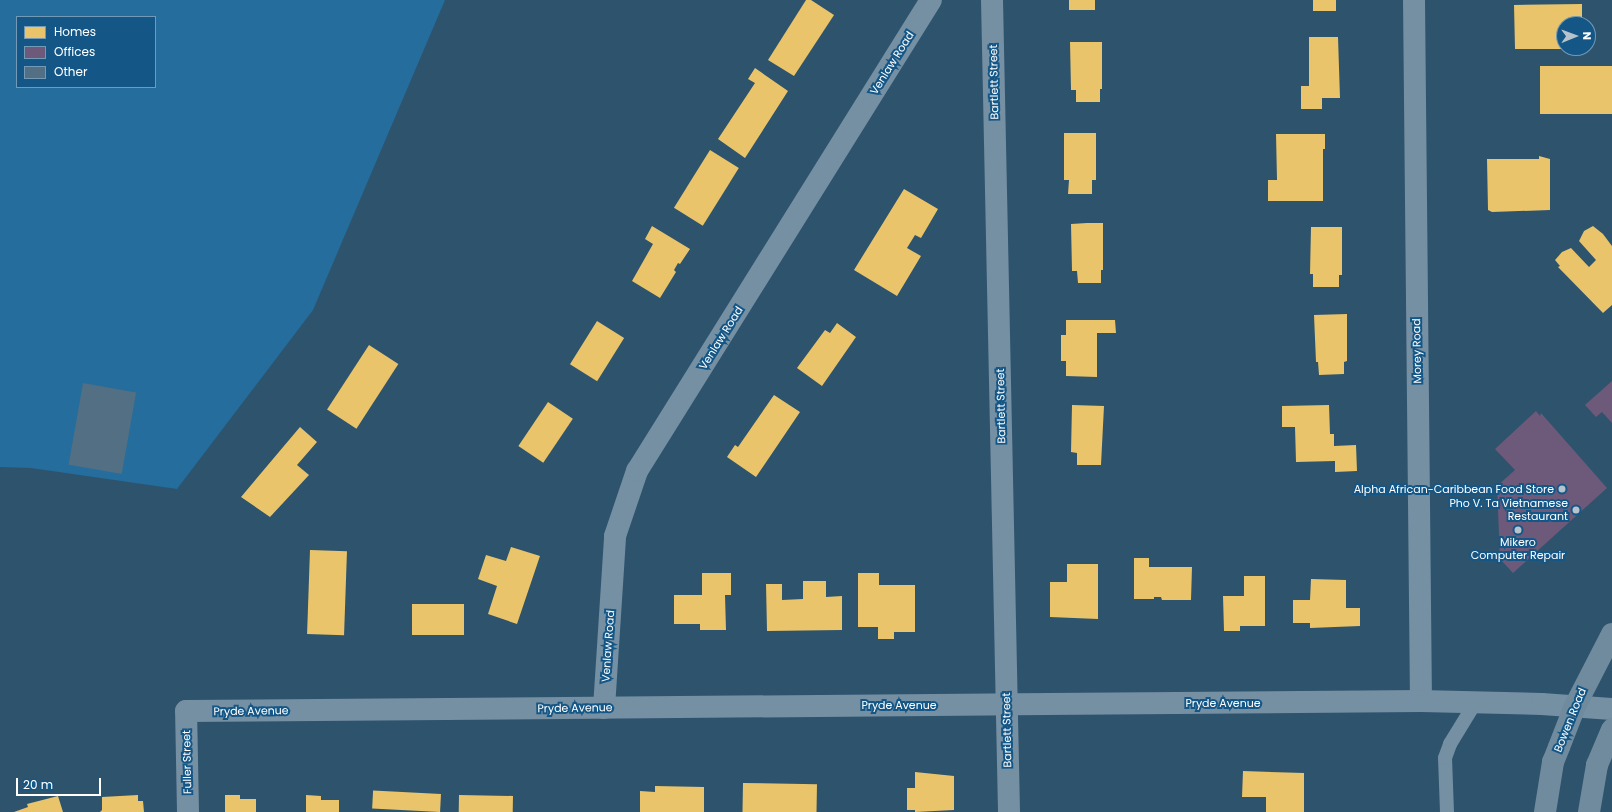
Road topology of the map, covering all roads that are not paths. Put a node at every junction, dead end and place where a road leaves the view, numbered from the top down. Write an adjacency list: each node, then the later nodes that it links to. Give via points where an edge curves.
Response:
1 (931, 0): 9 (street, Venlaw Road, via 637,471 615,536)
2 (992, 0): 7 (street, Bartlett Street)
3 (1414, 0): 5 (street, Morey Road)
4 (1612, 634): 8 (main road, Bowen Road)
5 (1421, 701): 6 (street, Pryde Avenue); 7 (street, Pryde Avenue)
6 (1475, 703): 8 (street, Pryde Avenue); 15 (lane, via 1450,744 1445,758)
7 (1007, 704): 9 (street, Pryde Avenue); 14 (street, Bartlett Street)
8 (1575, 706): 10 (street, Pryde Avenue); 16 (main road, Bowen Road, via 1554,762)
9 (604, 708): 11 (street, Pryde Avenue)
10 (1612, 709)
11 (186, 711): 13 (street, Fuller Street)
12 (1612, 729): 17 (main road, via 1597,765)
13 (188, 812)
14 (1009, 812)
15 (1447, 812)
16 (1545, 812)
17 (1589, 812)

